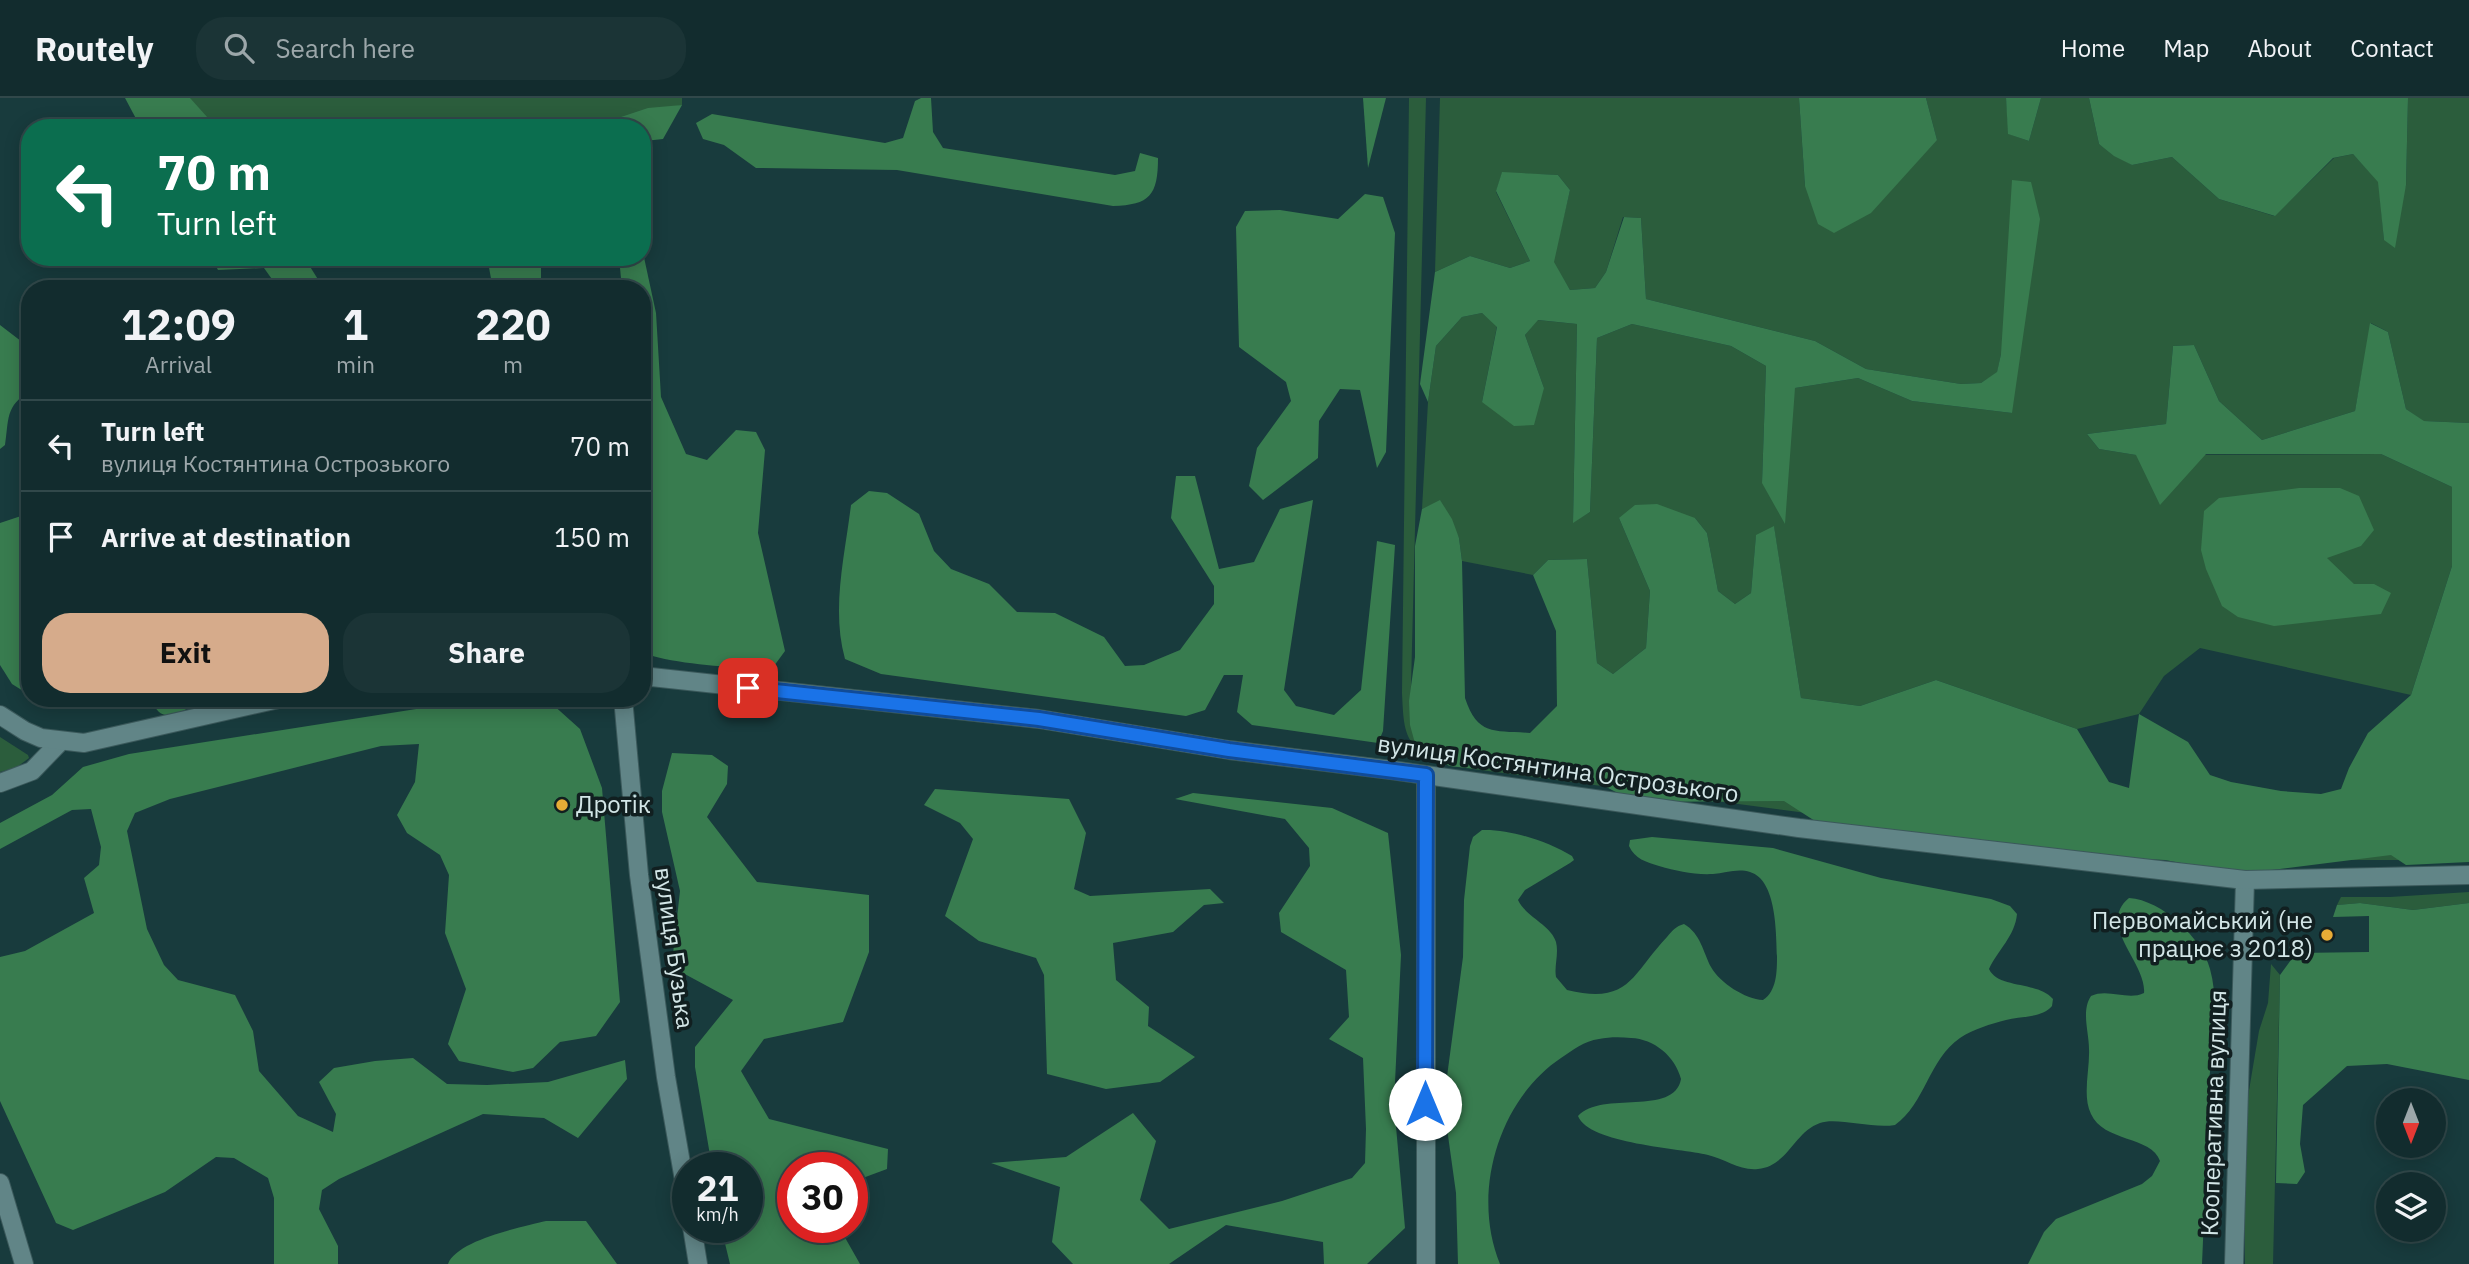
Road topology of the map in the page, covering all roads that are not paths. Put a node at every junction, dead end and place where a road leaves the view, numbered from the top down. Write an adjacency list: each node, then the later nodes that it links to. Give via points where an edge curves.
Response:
1 (651, 677): 6 (street, вулиця Костянтина Острозького, via 1039,719)
2 (243, 707): 5 (street, via 84,743)
3 (624, 707): 10 (street, вулиця Бузька, via 639,875)
4 (0, 715): 5 (street, via 25,731)
5 (60, 742): 7 (street, via 32,771)
6 (1426, 775): 9 (street, вулиця Костянтина Острозького, via 1800,828); 15 (street)
7 (0, 783)
8 (2469, 875): 9 (street, вулиця Костянтина Острозького)
9 (2245, 880): 16 (street, Кооперативна вулиця)
10 (679, 1152)
11 (0, 1183): 13 (street)
12 (695, 1243): 14 (street)
13 (24, 1264)
14 (698, 1264)
15 (1426, 1264)
16 (2234, 1264)

